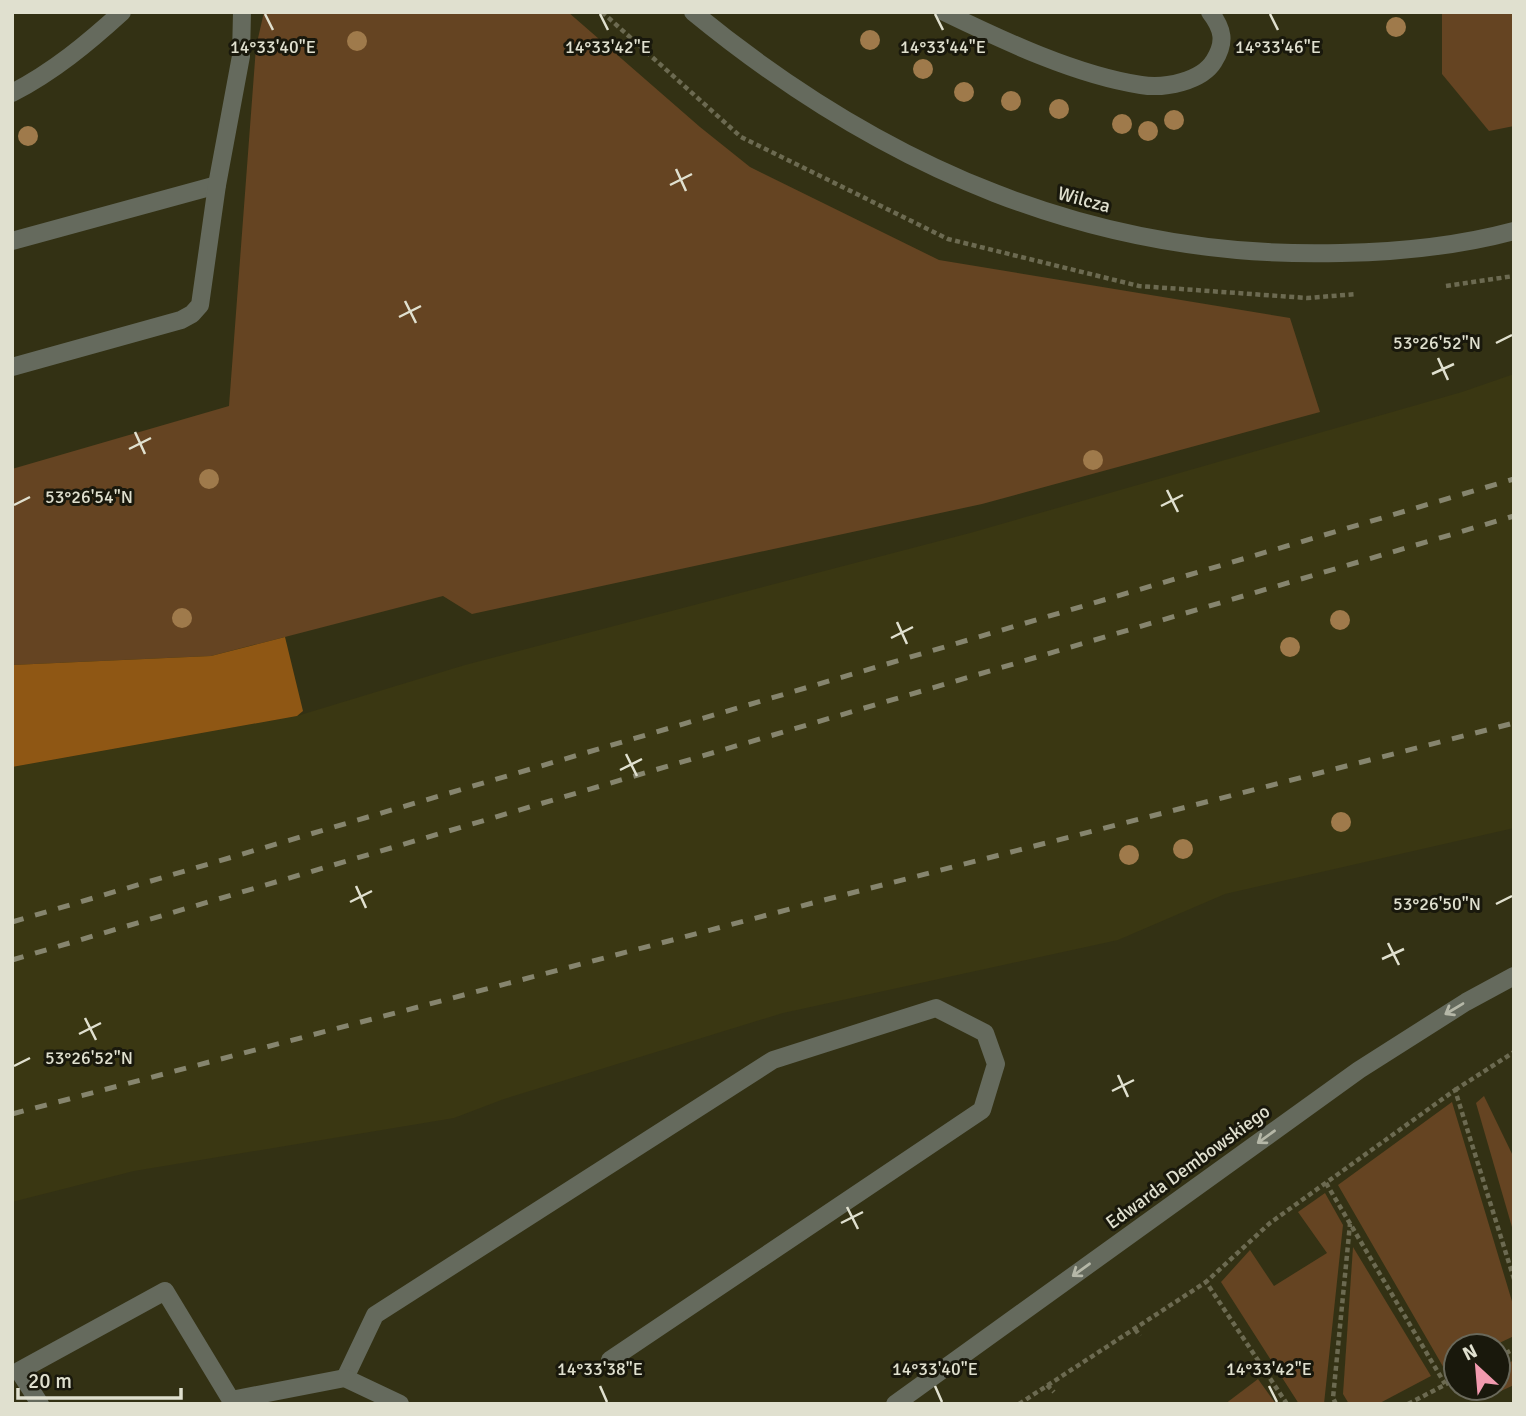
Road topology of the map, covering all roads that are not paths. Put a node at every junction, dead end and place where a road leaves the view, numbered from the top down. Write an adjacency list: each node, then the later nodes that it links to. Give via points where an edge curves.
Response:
1 (122, 12): 6 (street, via 65,60)
2 (242, 12): 7 (street, via 241,57)
3 (693, 12): 8 (street, Wilcza, via 793,88 918,161 1045,211 1143,238 1229,251 1318,254 1422,248)
4 (944, 12): 5 (street, via 1073,68 1143,86 1181,83 1209,70 1222,48 1220,25)
5 (1210, 12)
6 (12, 93)
7 (217, 185): 9 (street); 10 (street, via 200,305 192,314)
8 (1514, 231)
9 (12, 241)
10 (12, 367)
11 (1514, 976): 16 (street, Edwarda Dembowskiego, one-way to 16, via 1359,1070)
12 (610, 1360): 13 (street, via 982,1110 996,1064 985,1033 936,1008 774,1060 375,1315)
13 (345, 1378): 14 (street, via 231,1400 165,1291 19,1371); 15 (street)
14 (40, 1404)
15 (400, 1404)
16 (895, 1404)

